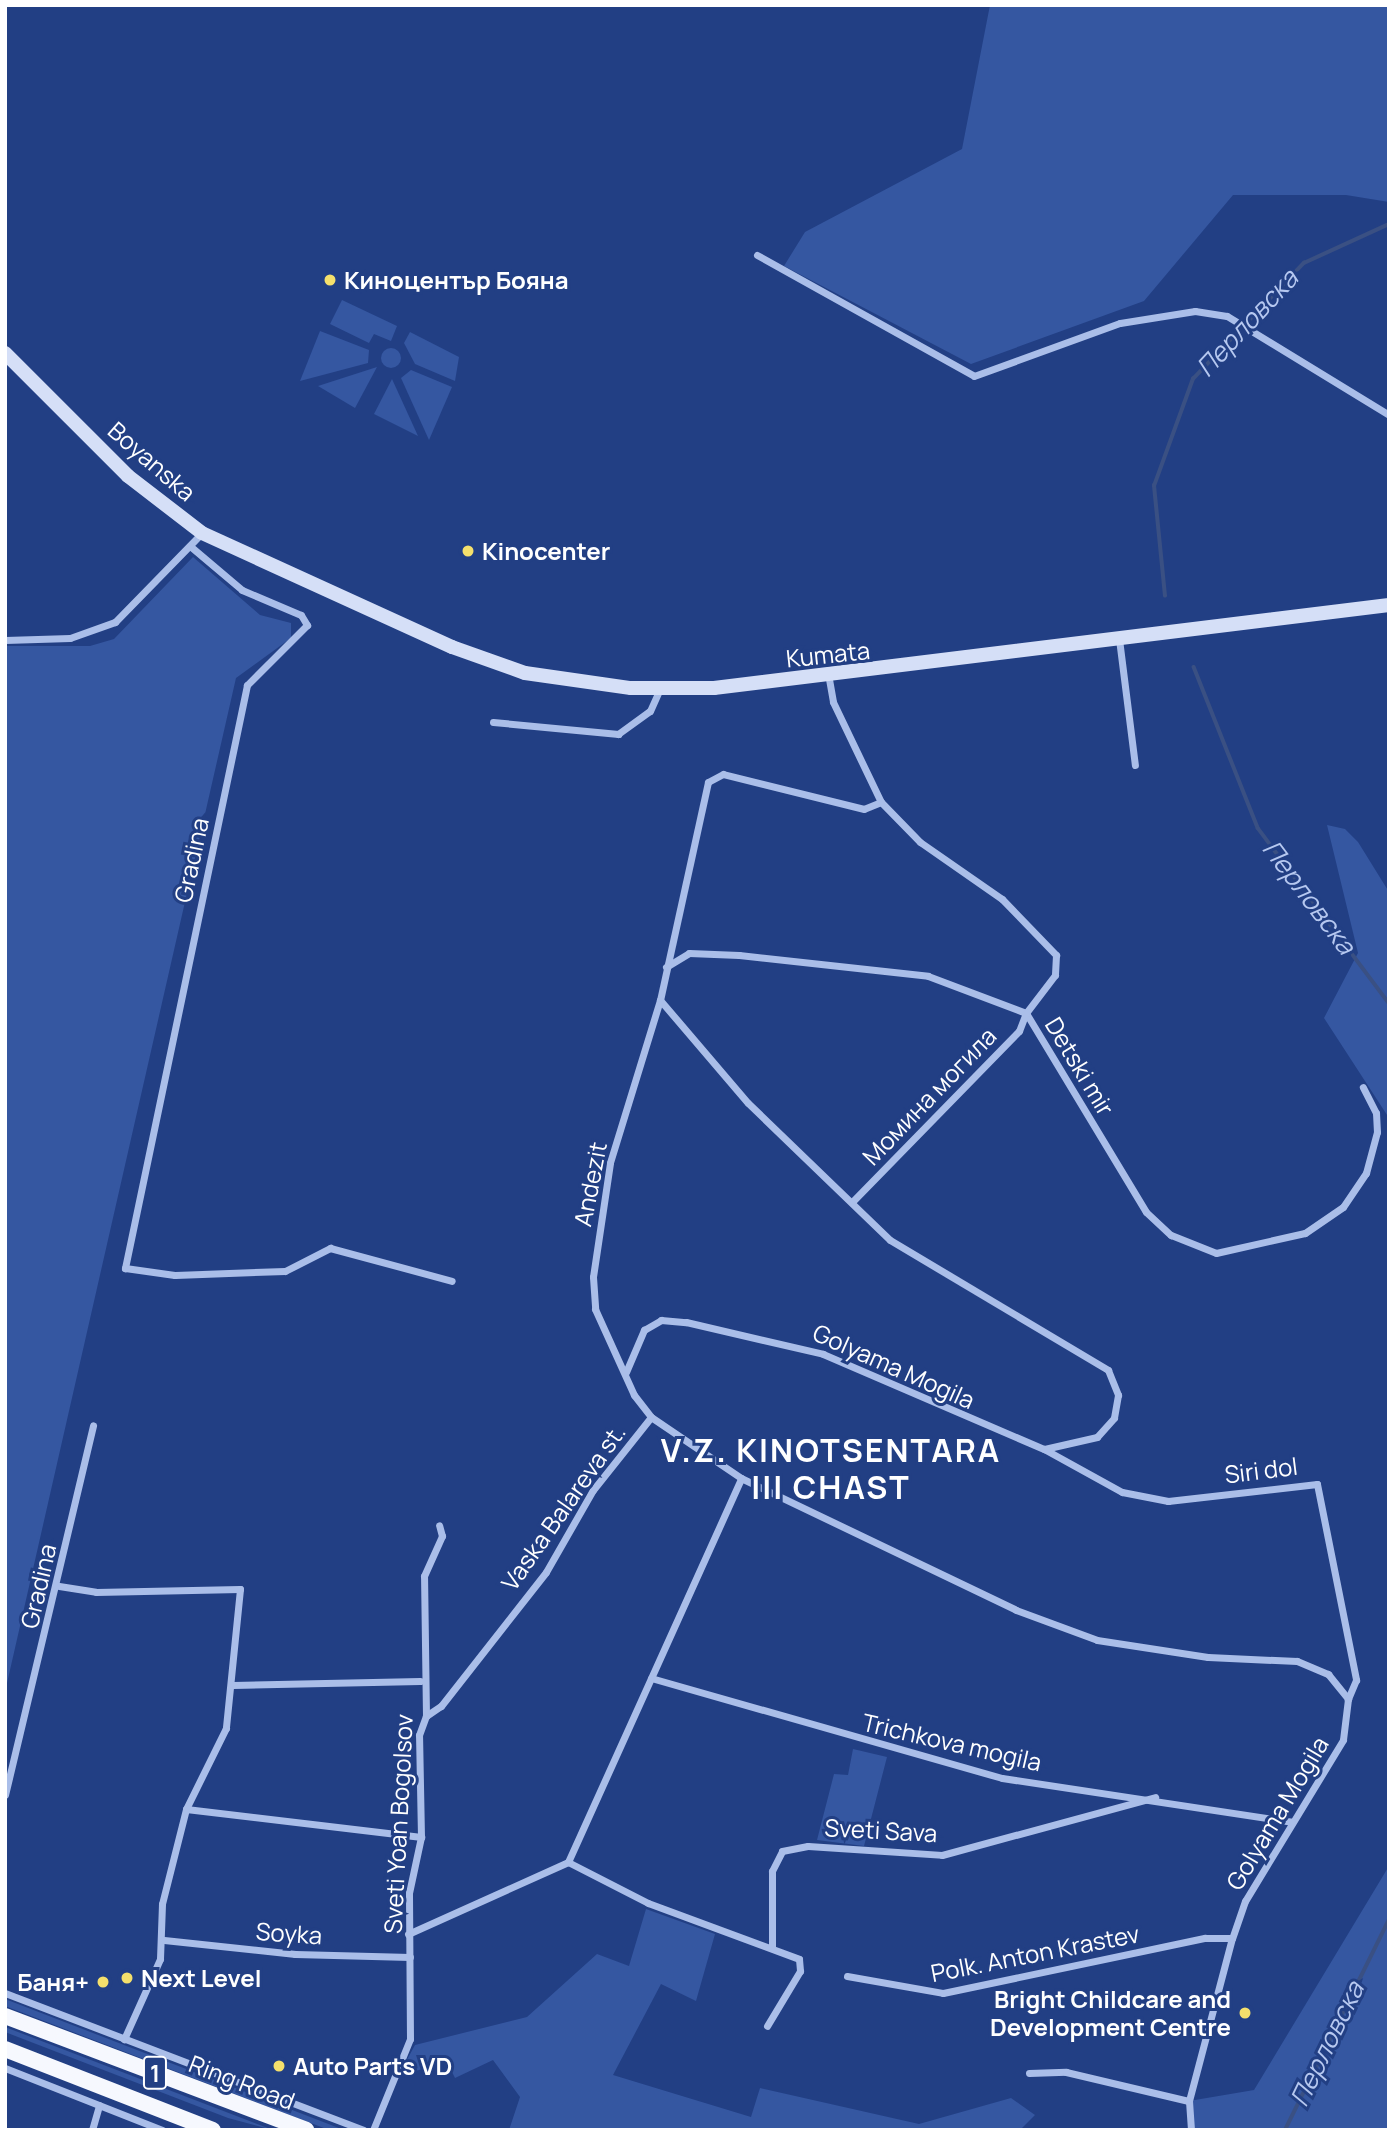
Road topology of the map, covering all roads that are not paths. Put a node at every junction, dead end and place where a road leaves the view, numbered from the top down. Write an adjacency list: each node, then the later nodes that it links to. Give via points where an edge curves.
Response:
1 (757, 255): 3 (street, via 974,376 1120,323 1195,311 1227,316)
2 (5, 353): 4 (main road, Boyanska, via 128,477)
3 (1389, 415)
4 (202, 533): 5 (street); 6 (main road, Boyanska)
5 (190, 546): 9 (street, via 115,622 96,631); 20 (street, Gradina, via 242,590 301,615 307,625 247,685 125,1268 175,1275 285,1271 330,1248)
6 (290, 571): 11 (main road, Kumata, via 452,648 525,673)
7 (1389, 605): 8 (main road, Kumata)
8 (1119, 639): 10 (main road, Kumata); 13 (street)
9 (5, 640)
10 (829, 679): 11 (main road, Kumata); 14 (street, Detski mir, via 833,702)
11 (661, 688): 12 (street, via 650,711 618,734)
12 (493, 722)
13 (1135, 765)
14 (881, 802): 15 (street, via 864,809 723,774 708,782); 17 (street, Detski mir, via 920,842 1002,899 1056,955 1055,975)
15 (666, 967): 16 (street); 17 (street, via 689,953 928,976)
16 (660, 1000): 19 (street, via 748,1102); 21 (street, Andezit, via 610,1163 593,1277 595,1309)
17 (1026, 1013): 18 (street, Detski mir, via 1146,1212 1171,1235 1216,1253 1305,1233 1343,1207 1366,1173 1377,1132 1377,1113); 19 (street, Момина могила, via 1019,1031)
18 (1363, 1087)
19 (852, 1202): 24 (street, via 890,1240 1108,1370 1118,1395 1114,1418 1097,1437)
20 (452, 1281)
21 (626, 1373): 22 (street); 24 (street, Golyama Mogila, via 644,1330 661,1320 686,1322 796,1344)
22 (651, 1416): 25 (street); 32 (street, Vaska Balareva st., via 593,1490 546,1572 441,1706)
23 (93, 1425): 27 (street, Gradina)
24 (1044, 1450): 31 (street, Siri dol, via 1122,1492 1168,1501 1317,1484 1356,1680)
25 (741, 1478): 28 (street); 31 (street, via 910,1562 1085,1636 1172,1653 1297,1661 1328,1674)
26 (439, 1525): 29 (street, Sveti Yoan Bogolsov, via 442,1536 424,1576)
27 (59, 1586): 30 (street, via 96,1592 240,1590); 33 (street, Gradina)
28 (651, 1678): 34 (street, Trichkova mogila, via 1002,1778); 38 (street)
29 (421, 1681): 30 (street); 32 (street, Sveti Yoan Bogolsov)
30 (233, 1685): 35 (street, via 226,1728)
31 (1348, 1699): 36 (street, Golyama Mogila, via 1343,1740)
32 (426, 1716): 37 (street, Sveti Yoan Bogolsov, via 419,1735)
33 (5, 1795)
34 (1155, 1797): 36 (street, Trichkova mogila); 42 (street, Sveti Sava, via 942,1855 808,1846 782,1851 772,1871)
35 (186, 1809): 37 (street); 41 (street, via 162,1904)
36 (1292, 1822): 40 (street, Golyama Mogila)
37 (421, 1837): 39 (street, Sveti Yoan Bogolsov)
38 (568, 1861): 39 (street); 42 (street, via 648,1903)
39 (408, 1934): 43 (street, Sveti Yoan Bogolsov)
40 (1231, 1938): 44 (street, Polk. Anton Krastev, via 1205,1938 943,1993); 52 (street, Golyama Mogila)
41 (164, 1940): 43 (street, Soyka, via 295,1954); 48 (street)
42 (772, 1948): 47 (street, via 799,1959 800,1971)
43 (411, 1957): 59 (street, Sveti Yoan Bogolsov, via 410,2039)
44 (847, 1976)
45 (5, 1993): 48 (street)
46 (5, 2017): 57 (highway, Ring Road / 1)
47 (767, 2026)
48 (124, 2039): 58 (street)
49 (5, 2049): 56 (highway, 1)
50 (5, 2068): 53 (street)
51 (1029, 2073): 52 (street, via 1066,2072)
52 (1189, 2101): 60 (street, Golyama Mogila)
53 (99, 2105): 54 (street); 55 (street)
54 (92, 2130)
55 (162, 2130)
56 (214, 2130)
57 (306, 2130)
58 (364, 2130)
59 (373, 2130)
60 (1191, 2130)

